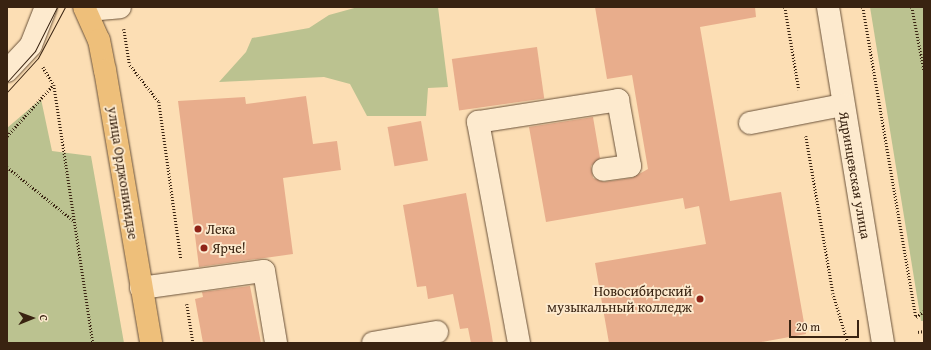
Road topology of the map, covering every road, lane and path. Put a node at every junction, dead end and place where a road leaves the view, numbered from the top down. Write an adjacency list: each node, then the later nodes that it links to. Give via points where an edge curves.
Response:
1 (46, 7): 8 (street)
2 (785, 7): 13 (path)
3 (828, 7): 12 (street, Ядринцевская улица)
4 (863, 7): 21 (path, via 916,317)
5 (912, 7): 9 (path)
6 (86, 8): 7 (street); 20 (main road, улица Орджоникидзе, via 106,70)
7 (122, 16): 19 (path, via 130,65 159,102)
8 (31, 45): 10 (street); 11 (path)
9 (924, 70)
10 (7, 71)
11 (54, 85): 15 (path); 18 (path)
12 (843, 105): 13 (street); 32 (street, Ядринцевская улица)
13 (802, 113): 14 (street); 31 (path, via 833,293)
14 (750, 123)
15 (7, 136)
16 (7, 167): 18 (path)
17 (603, 170): 30 (street, via 630,166 618,100 478,122)
18 (74, 221): 25 (path)
19 (184, 282): 20 (street); 27 (path); 28 (street, via 264,272)
20 (141, 288): 26 (main road, улица Орджоникидзе)
21 (924, 311)
22 (924, 331): 24 (path)
23 (437, 332): 29 (street)
24 (918, 332)
25 (93, 343)
26 (151, 343)
27 (193, 343)
28 (276, 343)
29 (373, 343)
30 (519, 343)
31 (848, 343)
32 (883, 343)

